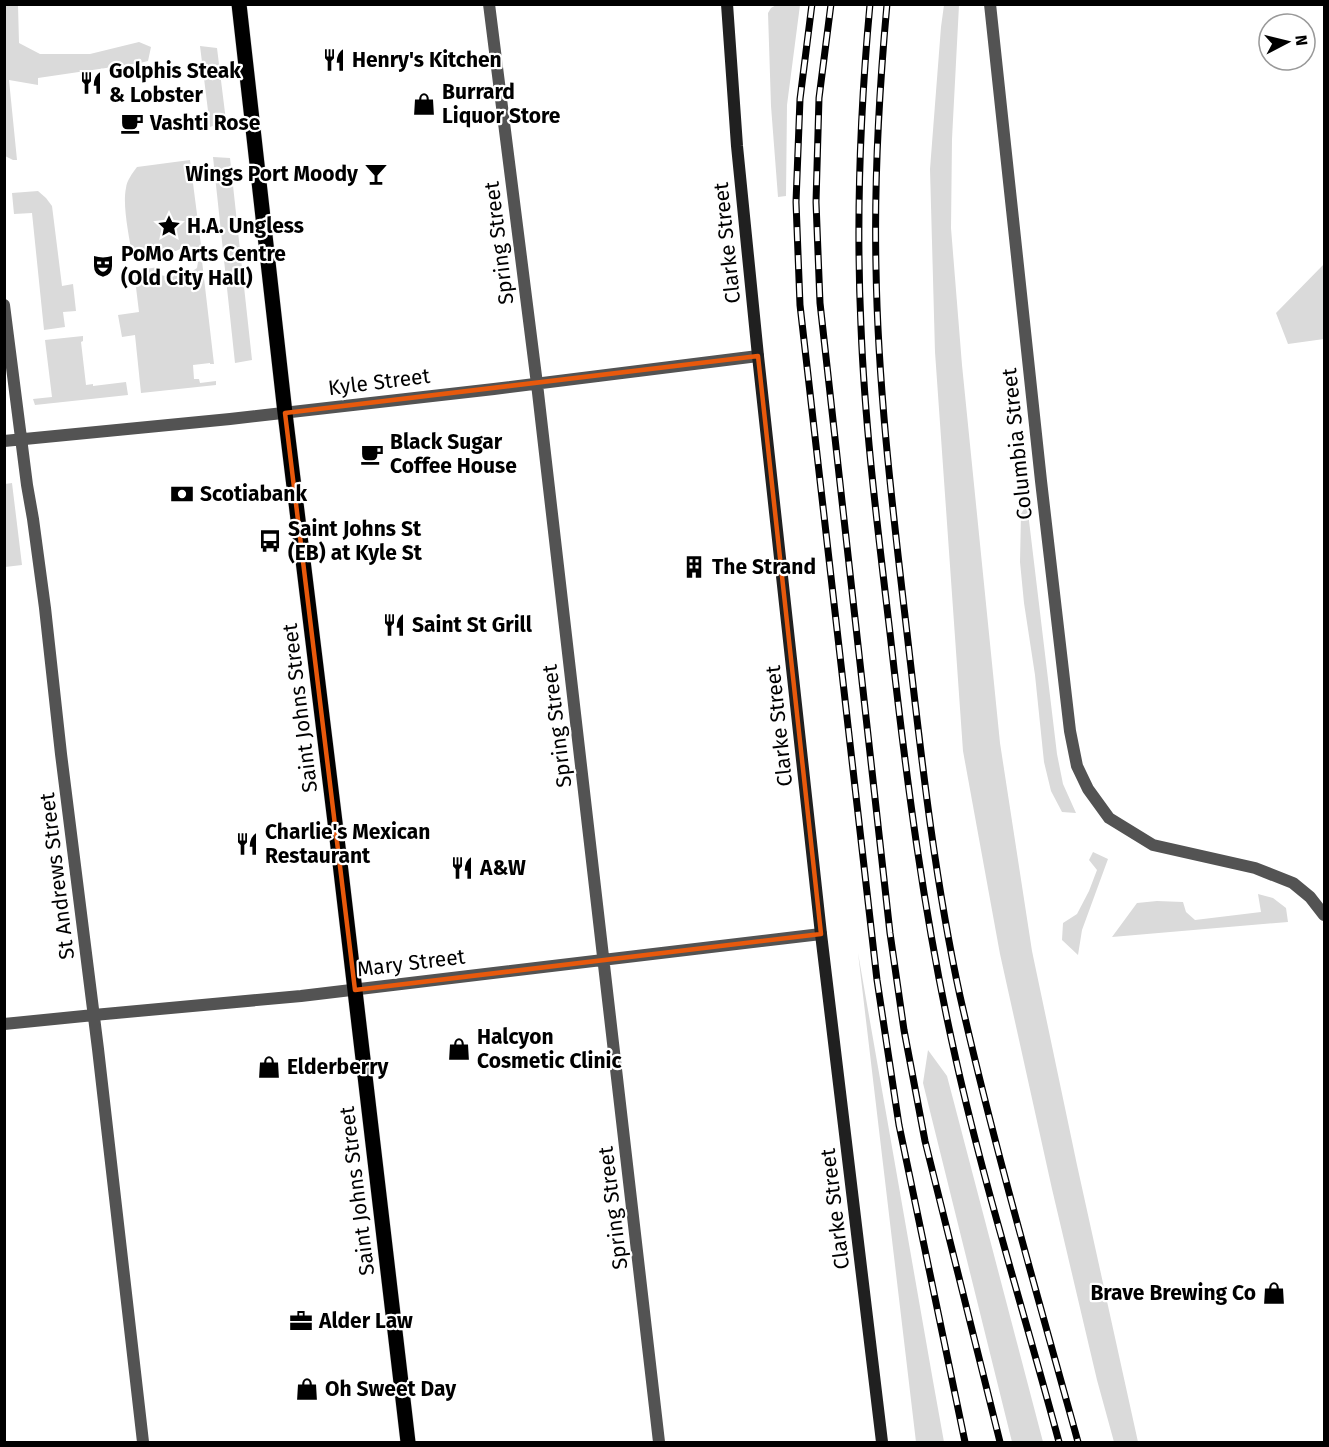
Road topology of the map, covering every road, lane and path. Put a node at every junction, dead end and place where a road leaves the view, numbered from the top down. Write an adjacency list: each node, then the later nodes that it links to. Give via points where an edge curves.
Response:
1 (239, 4): 8 (main road, Saint Johns Street)
2 (489, 4): 7 (street, Spring Street)
3 (727, 4): 6 (main road, Clarke Street)
4 (990, 4): 11 (street, Columbia Street, via 1041,481 1077,766 1109,818 1153,845 1278,876 1310,897)
5 (4, 305): 9 (street, St Andrews Street)
6 (758, 356): 7 (street, Kyle Street); 12 (main road, Clarke Street)
7 (537, 384): 8 (street, Kyle Street); 13 (street, Spring Street)
8 (285, 413): 9 (street, Kyle Street); 14 (main road, Saint Johns Street)
9 (22, 439): 10 (street, Kyle Street); 15 (street, St Andrews Street)
10 (4, 441)
11 (1324, 915)
12 (821, 934): 13 (street, Mary Street); 20 (main road, Clarke Street)
13 (604, 959): 14 (street, Mary Street); 19 (street, Spring Street)
14 (355, 990): 15 (street, Mary Street); 18 (main road, Saint Johns Street)
15 (94, 1015): 16 (street, Mary Street); 17 (street, St Andrews Street)
16 (4, 1024)
17 (143, 1443)
18 (408, 1443)
19 (659, 1443)
20 (882, 1443)

